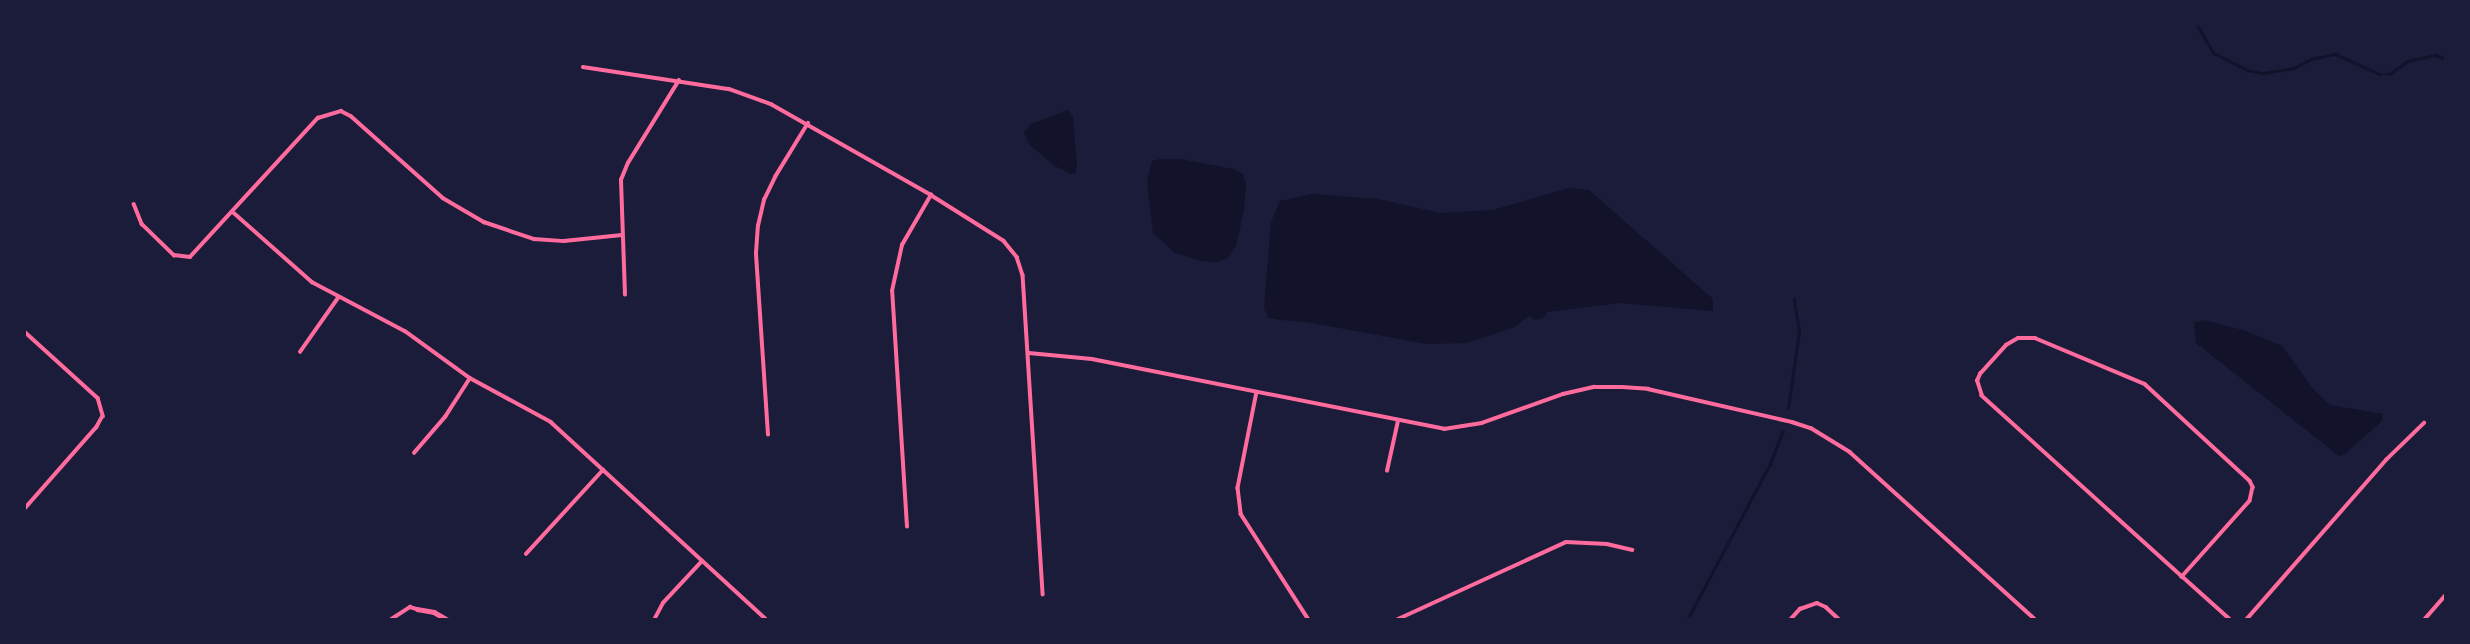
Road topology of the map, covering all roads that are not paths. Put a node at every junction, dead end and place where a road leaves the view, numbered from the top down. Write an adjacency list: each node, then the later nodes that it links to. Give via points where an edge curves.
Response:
1 (583, 67): 2 (street)
2 (679, 80): 3 (street, via 729,89); 7 (street, via 621,180)
3 (808, 123): 4 (street); 17 (street, via 775,177 758,226)
4 (931, 195): 12 (street, via 989,230 1017,257 1023,275); 22 (street, via 902,245 892,291)
5 (134, 204): 6 (street, via 142,225 181,257 197,252)
6 (233, 212): 7 (street, via 318,118 341,111 443,198 484,222 534,239); 9 (street, via 296,270)
7 (622, 236): 8 (street)
8 (625, 295)
9 (338, 298): 11 (street); 13 (street, via 405,331)
10 (24, 331): 21 (street, via 103,407 97,427)
11 (300, 352)
12 (1029, 353): 14 (street, via 1092,359); 27 (street)
13 (470, 379): 18 (street, via 445,418); 19 (street, via 551,422)
14 (1257, 392): 15 (street); 34 (street, via 1237,500 1247,528)
15 (1398, 421): 20 (street); 38 (street, via 1462,428 1563,394 1622,387 1648,389 1811,428 1850,452)
16 (2424, 424): 40 (street, via 2386,460)
17 (768, 435)
18 (414, 453)
19 (603, 470): 24 (street); 25 (street)
20 (1387, 471)
21 (24, 510)
22 (906, 527)
23 (1632, 550): 35 (street, via 1566,542)
24 (526, 554)
25 (702, 561): 32 (street, via 663,603); 33 (street)
26 (2182, 577): 26 (street, via 1982,396 1980,374 2006,345 2018,338 2035,338 2129,375 2244,472 2253,487 2250,501); 39 (street)
27 (1043, 594)
28 (2445, 595): 41 (street)
29 (416, 609): 30 (street, via 410,607); 31 (street)
30 (390, 620)
31 (448, 620)
32 (654, 620)
33 (767, 620)
34 (1309, 620)
35 (1396, 620)
36 (1790, 620): 37 (street, via 1800,609 1816,603)
37 (1840, 620)
38 (2036, 620)
39 (2231, 620)
40 (2246, 620)
41 (2424, 620)

